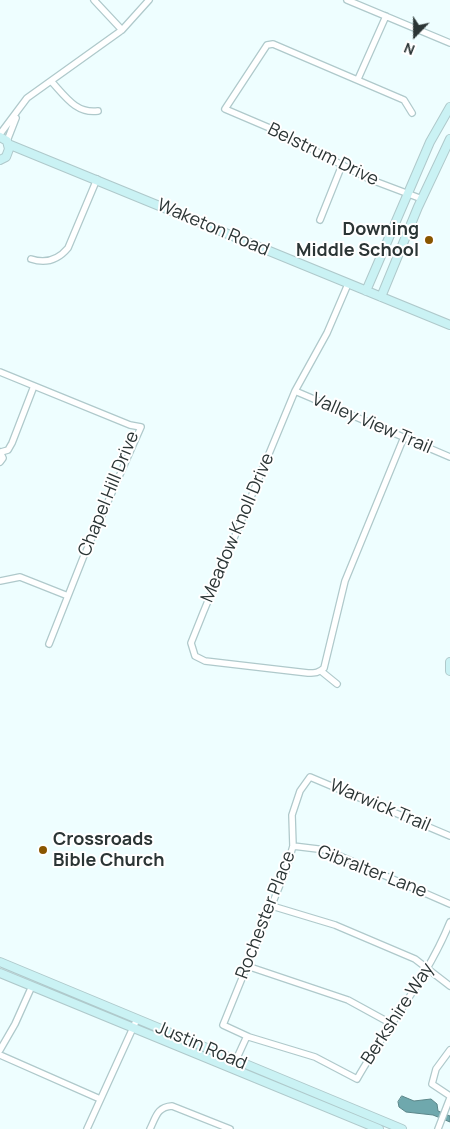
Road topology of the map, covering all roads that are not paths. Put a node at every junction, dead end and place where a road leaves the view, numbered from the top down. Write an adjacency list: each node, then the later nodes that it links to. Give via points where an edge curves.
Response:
1 (94, 0): 5 (street)
2 (149, 0): 5 (street)
3 (348, 0): 4 (street)
4 (386, 16): 6 (street); 7 (street)
5 (122, 30): 8 (street)
6 (450, 42)
7 (358, 80): 12 (street, via 404,100); 18 (street, Belstrum Drive, via 273,44 267,45 225,109 279,132)
8 (51, 81): 10 (street); 11 (street, via 76,107 87,112)
9 (450, 107): 20 (main road, via 430,142)
10 (19, 108): 13 (street); 13 (street, via 5,130)
11 (98, 111)
12 (412, 113)
13 (4, 139): 15 (main road, Waketon Road); 16 (main road)
14 (450, 139): 21 (main road)
15 (32, 153): 16 (main road, Waketon Road); 19 (main road, Waketon Road)
16 (8, 155): 17 (main road)
17 (0, 160)
18 (342, 165): 20 (street, Belstrum Drive); 22 (street)
19 (97, 179): 23 (street, via 61,256 41,262); 24 (main road, Waketon Road)
20 (408, 193): 21 (street, Belstrum Drive); 25 (main road)
21 (422, 199): 26 (main road)
22 (320, 220)
23 (31, 259)
24 (348, 284): 25 (main road, Waketon Road); 30 (street, Meadow Knoll Drive, via 327,334)
25 (366, 291): 26 (main road, Waketon Road)
26 (381, 297): 27 (main road, Waketon Road)
27 (450, 326)
28 (0, 372): 29 (street, Chapel Hill Drive)
29 (34, 386): 32 (street, via 12,443 8,450); 36 (street, Chapel Hill Drive, via 141,427)
30 (295, 391): 31 (street, Valley View Trail); 39 (street, Meadow Knoll Drive, via 191,648 195,656 205,661 317,674)
31 (404, 437): 33 (street, Valley View Trail); 39 (street, via 345,581)
32 (1, 452): 34 (street, via 3,458)
33 (450, 456)
34 (0, 462)
35 (0, 581): 36 (street, via 20,577)
36 (68, 596): 37 (street, Chapel Hill Drive)
37 (49, 644)
38 (450, 662): 40 (main road)
39 (321, 671): 41 (street)
40 (450, 671)
41 (337, 684)
42 (310, 777): 43 (street, Warwick Trail); 44 (street, Rochester Place, via 300,791 292,815)
43 (450, 836)
44 (293, 846): 45 (street, Gibralter Lane, via 326,850); 46 (street, Rochester Place)
45 (450, 904)
46 (272, 906): 49 (street, Rochester Place); 50 (street, via 335,925 415,959)
47 (450, 922): 50 (street, Berkshire Way)
48 (0, 962): 54 (main road, Justin Road)
49 (247, 966): 55 (street, via 348,1000); 57 (street, Rochester Place, via 223,1025)
50 (428, 968): 53 (street); 55 (street, Berkshire Way)
51 (0, 973): 52 (main road, Justin Road)
52 (32, 986): 56 (main road, Justin Road); 58 (street, via 16,1024)
53 (450, 986)
54 (137, 1019): 56 (street); 61 (main road, Justin Road)
55 (390, 1023): 57 (street, Berkshire Way, via 357,1079 315,1057)
56 (133, 1028): 63 (street); 67 (main road, Justin Road)
57 (247, 1036): 61 (street)
58 (0, 1050)
59 (450, 1050): 62 (street, via 436,1069 432,1084)
60 (0, 1055): 63 (street)
61 (236, 1060): 68 (main road, Justin Road)
62 (450, 1097): 69 (street)
63 (100, 1099): 64 (street)
64 (87, 1129)
65 (150, 1129): 66 (street, via 159,1110 172,1106)
66 (230, 1129)
67 (379, 1129)
68 (402, 1129)
69 (438, 1129)

